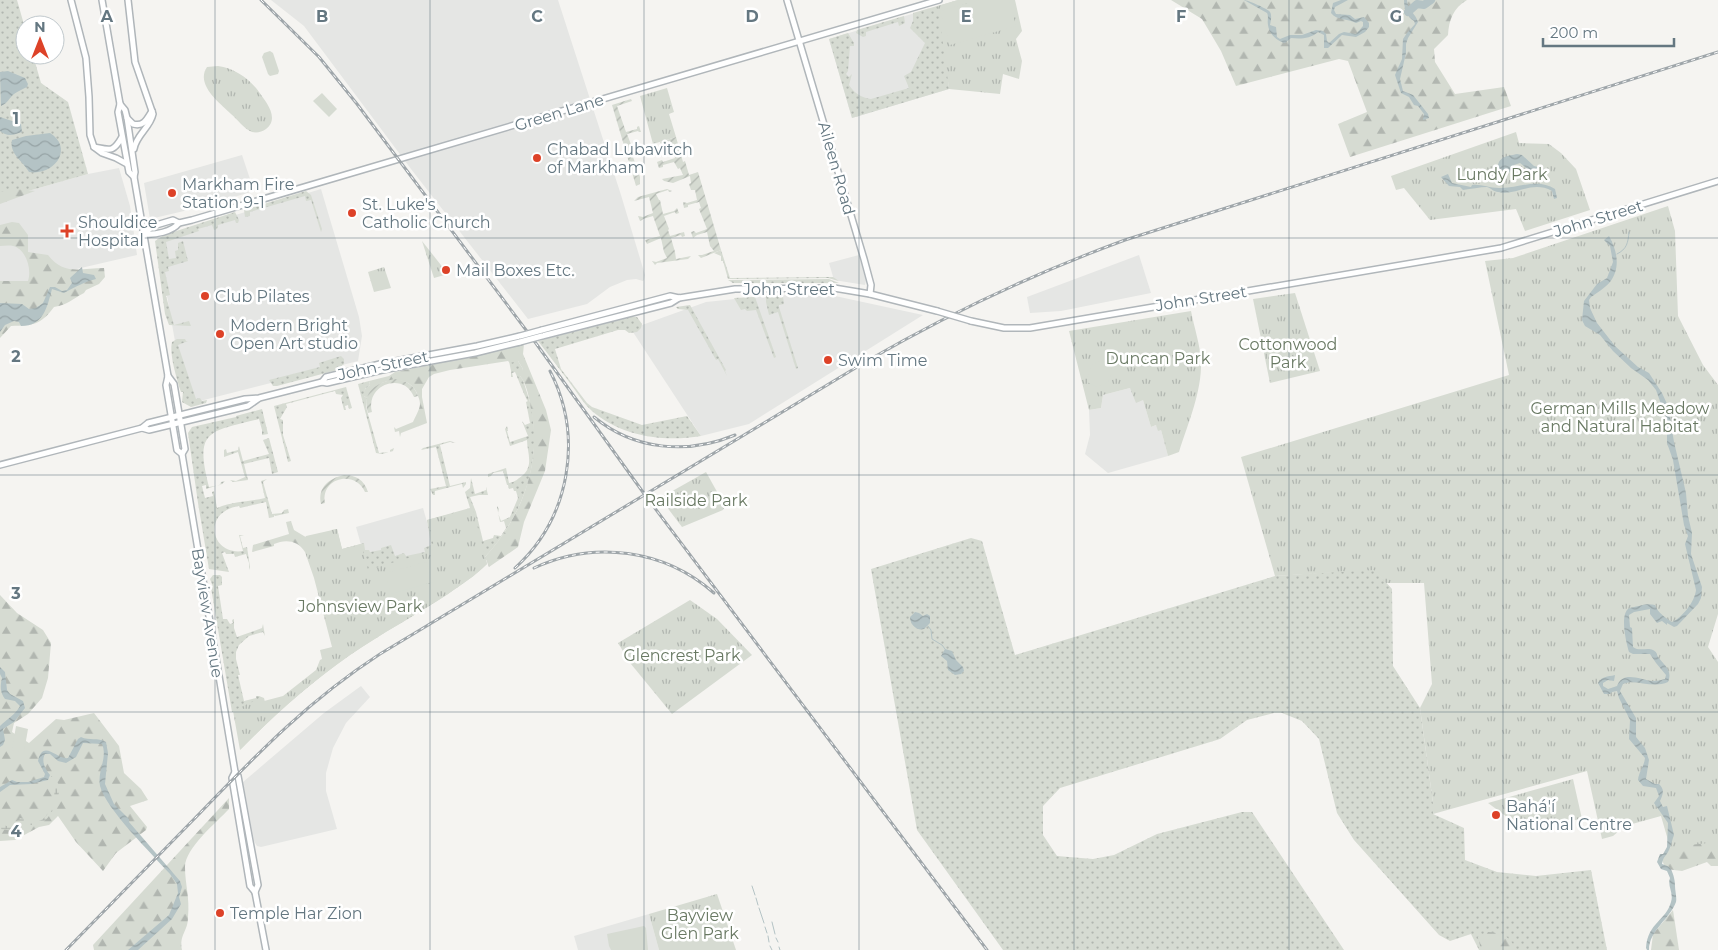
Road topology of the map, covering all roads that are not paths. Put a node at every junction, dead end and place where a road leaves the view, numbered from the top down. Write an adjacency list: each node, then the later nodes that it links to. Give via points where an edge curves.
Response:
1 (71, 0): 11 (main road, via 86,58 90,135)
2 (102, 0): 7 (main road, Bayview Avenue)
3 (128, 0): 8 (main road, via 135,62)
4 (787, 0): 6 (main road, Aileen Road)
5 (939, 0): 6 (main road, Green Lane)
6 (799, 42): 16 (main road, Green Lane, via 179,223 173,220 152,226); 17 (main road, Aileen Road, via 864,260)
7 (120, 104): 9 (main road, Bayview Avenue); 10 (main road, Bayview Avenue)
8 (152, 112): 9 (main road, via 144,123 138,125); 12 (main road, via 151,122 136,140)
9 (127, 118): 12 (main road, Bayview Avenue)
10 (122, 137): 11 (main road, via 114,149); 13 (main road, Bayview Avenue)
11 (94, 147): 13 (main road)
12 (133, 157): 14 (main road, Bayview Avenue)
13 (127, 164): 14 (main road, Bayview Avenue)
14 (134, 177): 16 (main road, Bayview Avenue)
15 (1718, 181): 17 (main road, John Street, bridge, via 1492,250 1030,328 1004,328 971,321)
16 (144, 234): 19 (main road, Bayview Avenue)
17 (870, 294): 18 (main road, John Street, via 834,288 743,289)
18 (679, 298): 20 (main road, John Street, bridge, via 672,303 475,353); 20 (main road, John Street, bridge, via 670,296 520,336 380,364 326,377)
19 (168, 376): 22 (main road, Bayview Avenue, via 174,384); 23 (main road, Bayview Avenue, via 166,385)
20 (322, 382): 21 (main road, John Street)
21 (259, 398): 22 (main road, John Street); 24 (main road, John Street, via 248,406)
22 (179, 416): 23 (main road, John Street); 24 (main road, Bayview Avenue)
23 (171, 418): 25 (main road, Bayview Avenue); 26 (main road, John Street, via 148,423)
24 (180, 422): 25 (main road, John Street); 27 (main road, Bayview Avenue, via 185,449)
25 (172, 424): 26 (main road, John Street, via 149,430); 27 (main road, Bayview Avenue, via 177,450)
26 (142, 428): 28 (main road, John Street)
27 (182, 454): 29 (main road, Bayview Avenue, via 235,772 232,778 250,886 255,892)
28 (0, 465)
29 (266, 950)

